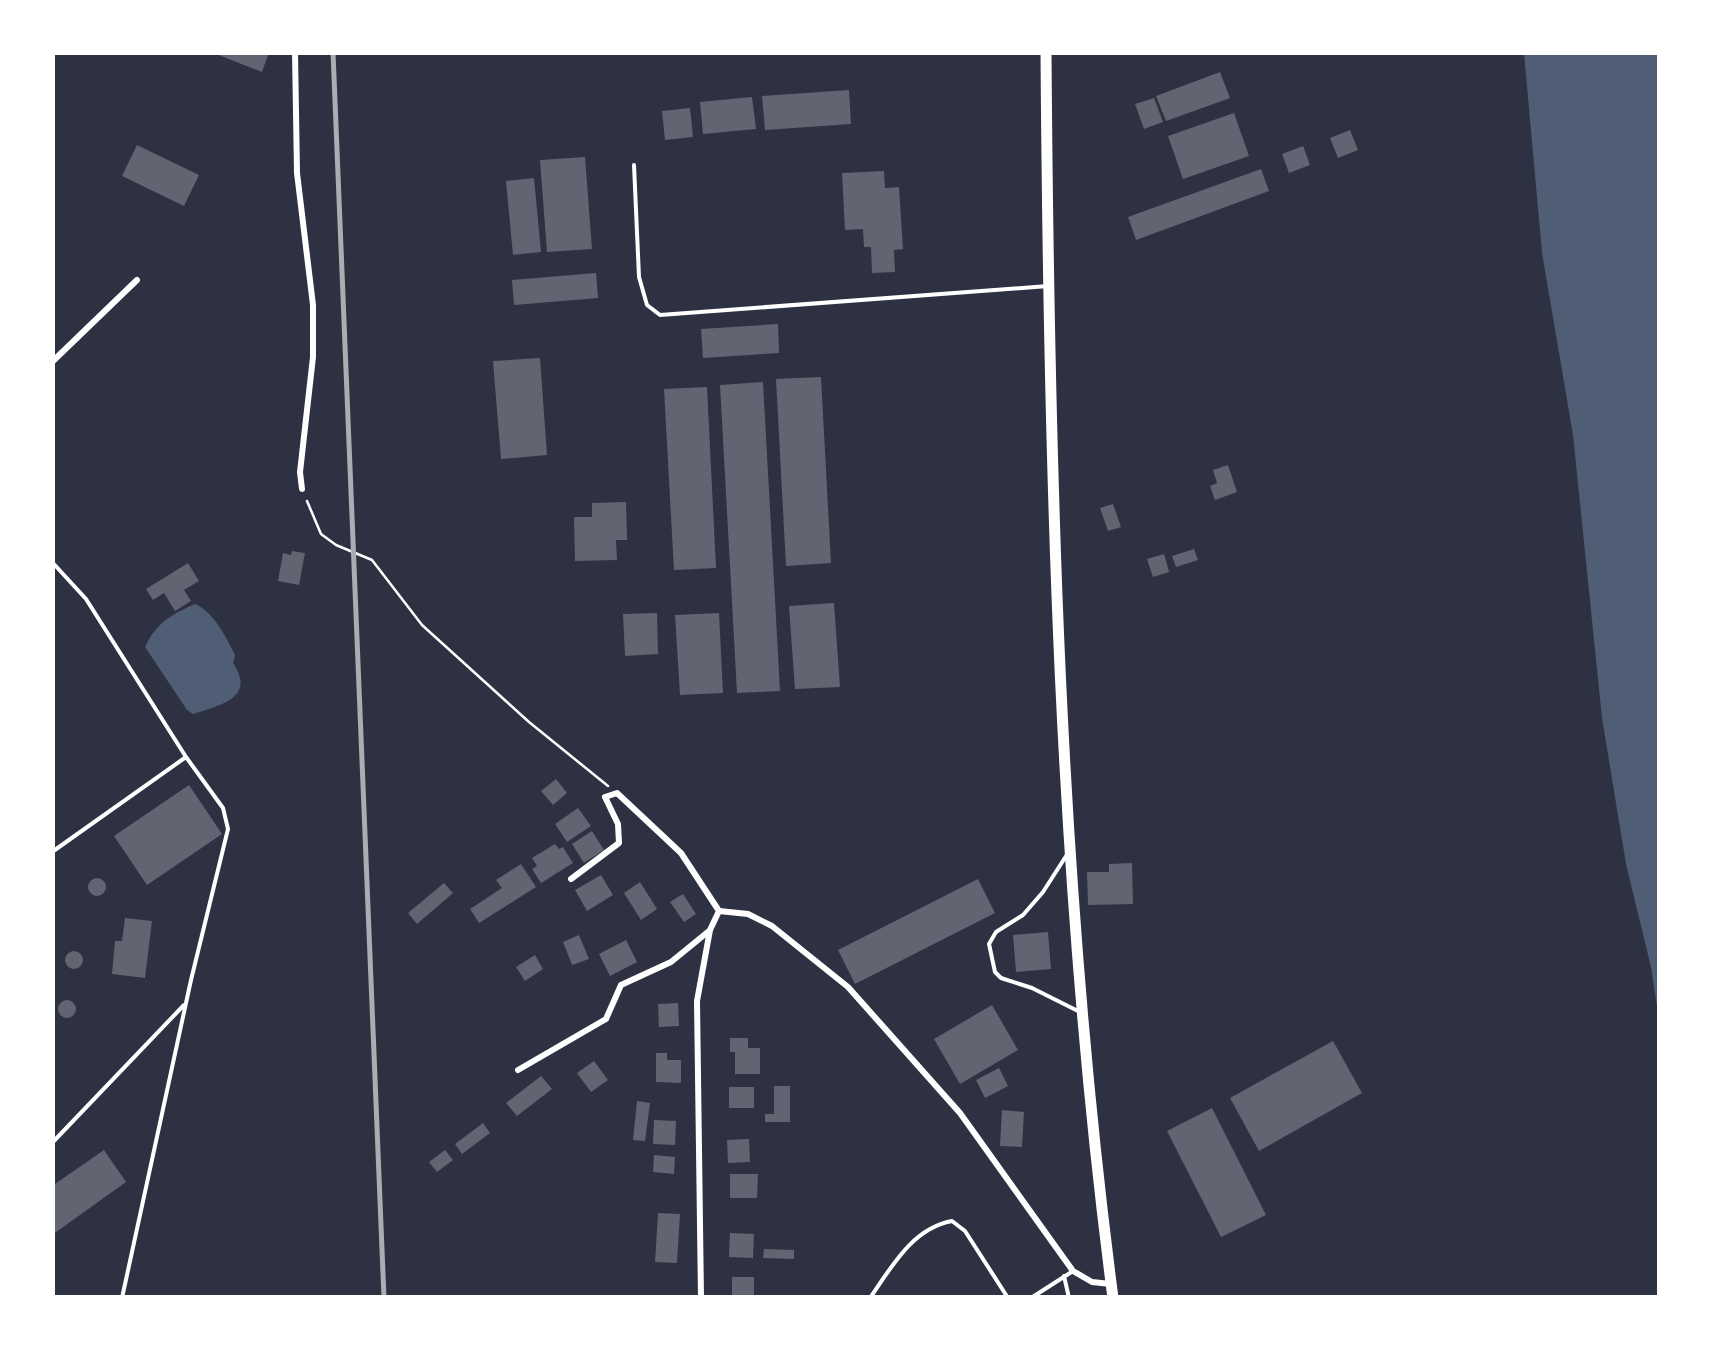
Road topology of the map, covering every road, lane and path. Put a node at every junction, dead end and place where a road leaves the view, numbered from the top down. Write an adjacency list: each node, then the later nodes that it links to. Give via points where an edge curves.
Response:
1 (295, 52): 7 (street, via 297,173 314,358)
2 (1046, 52): 5 (main road)
3 (634, 165): 5 (lane, via 639,277 647,305 660,315)
4 (136, 280): 6 (street)
5 (1048, 286): 11 (main road)
6 (52, 362)
7 (302, 489): 10 (path, via 322,534 372,560 422,625)
8 (52, 562): 9 (lane, via 86,598)
9 (186, 757): 12 (lane); 16 (lane, via 223,808 228,829)
10 (617, 793): 13 (street, via 605,797 618,824 618,843); 14 (street, via 682,852)
11 (1070, 849): 17 (main road); 17 (lane, via 1043,892 990,944 1001,978)
12 (52, 852)
13 (571, 879)
14 (719, 911): 15 (street); 20 (street, via 748,914 772,926 848,988 960,1114)
15 (710, 930): 18 (street, via 671,962 622,985 606,1019); 24 (street, via 698,1001)
16 (187, 1002): 19 (lane); 23 (lane)
17 (1084, 1014): 22 (main road)
18 (518, 1070)
19 (52, 1142)
20 (1073, 1270): 21 (lane); 22 (street)
21 (1064, 1276): 27 (lane); 28 (lane)
22 (1112, 1291)
23 (122, 1298)
24 (701, 1298)
25 (870, 1298): 26 (lane, via 914,1238 952,1220)
26 (1008, 1298)
27 (1030, 1298)
28 (1068, 1298)

